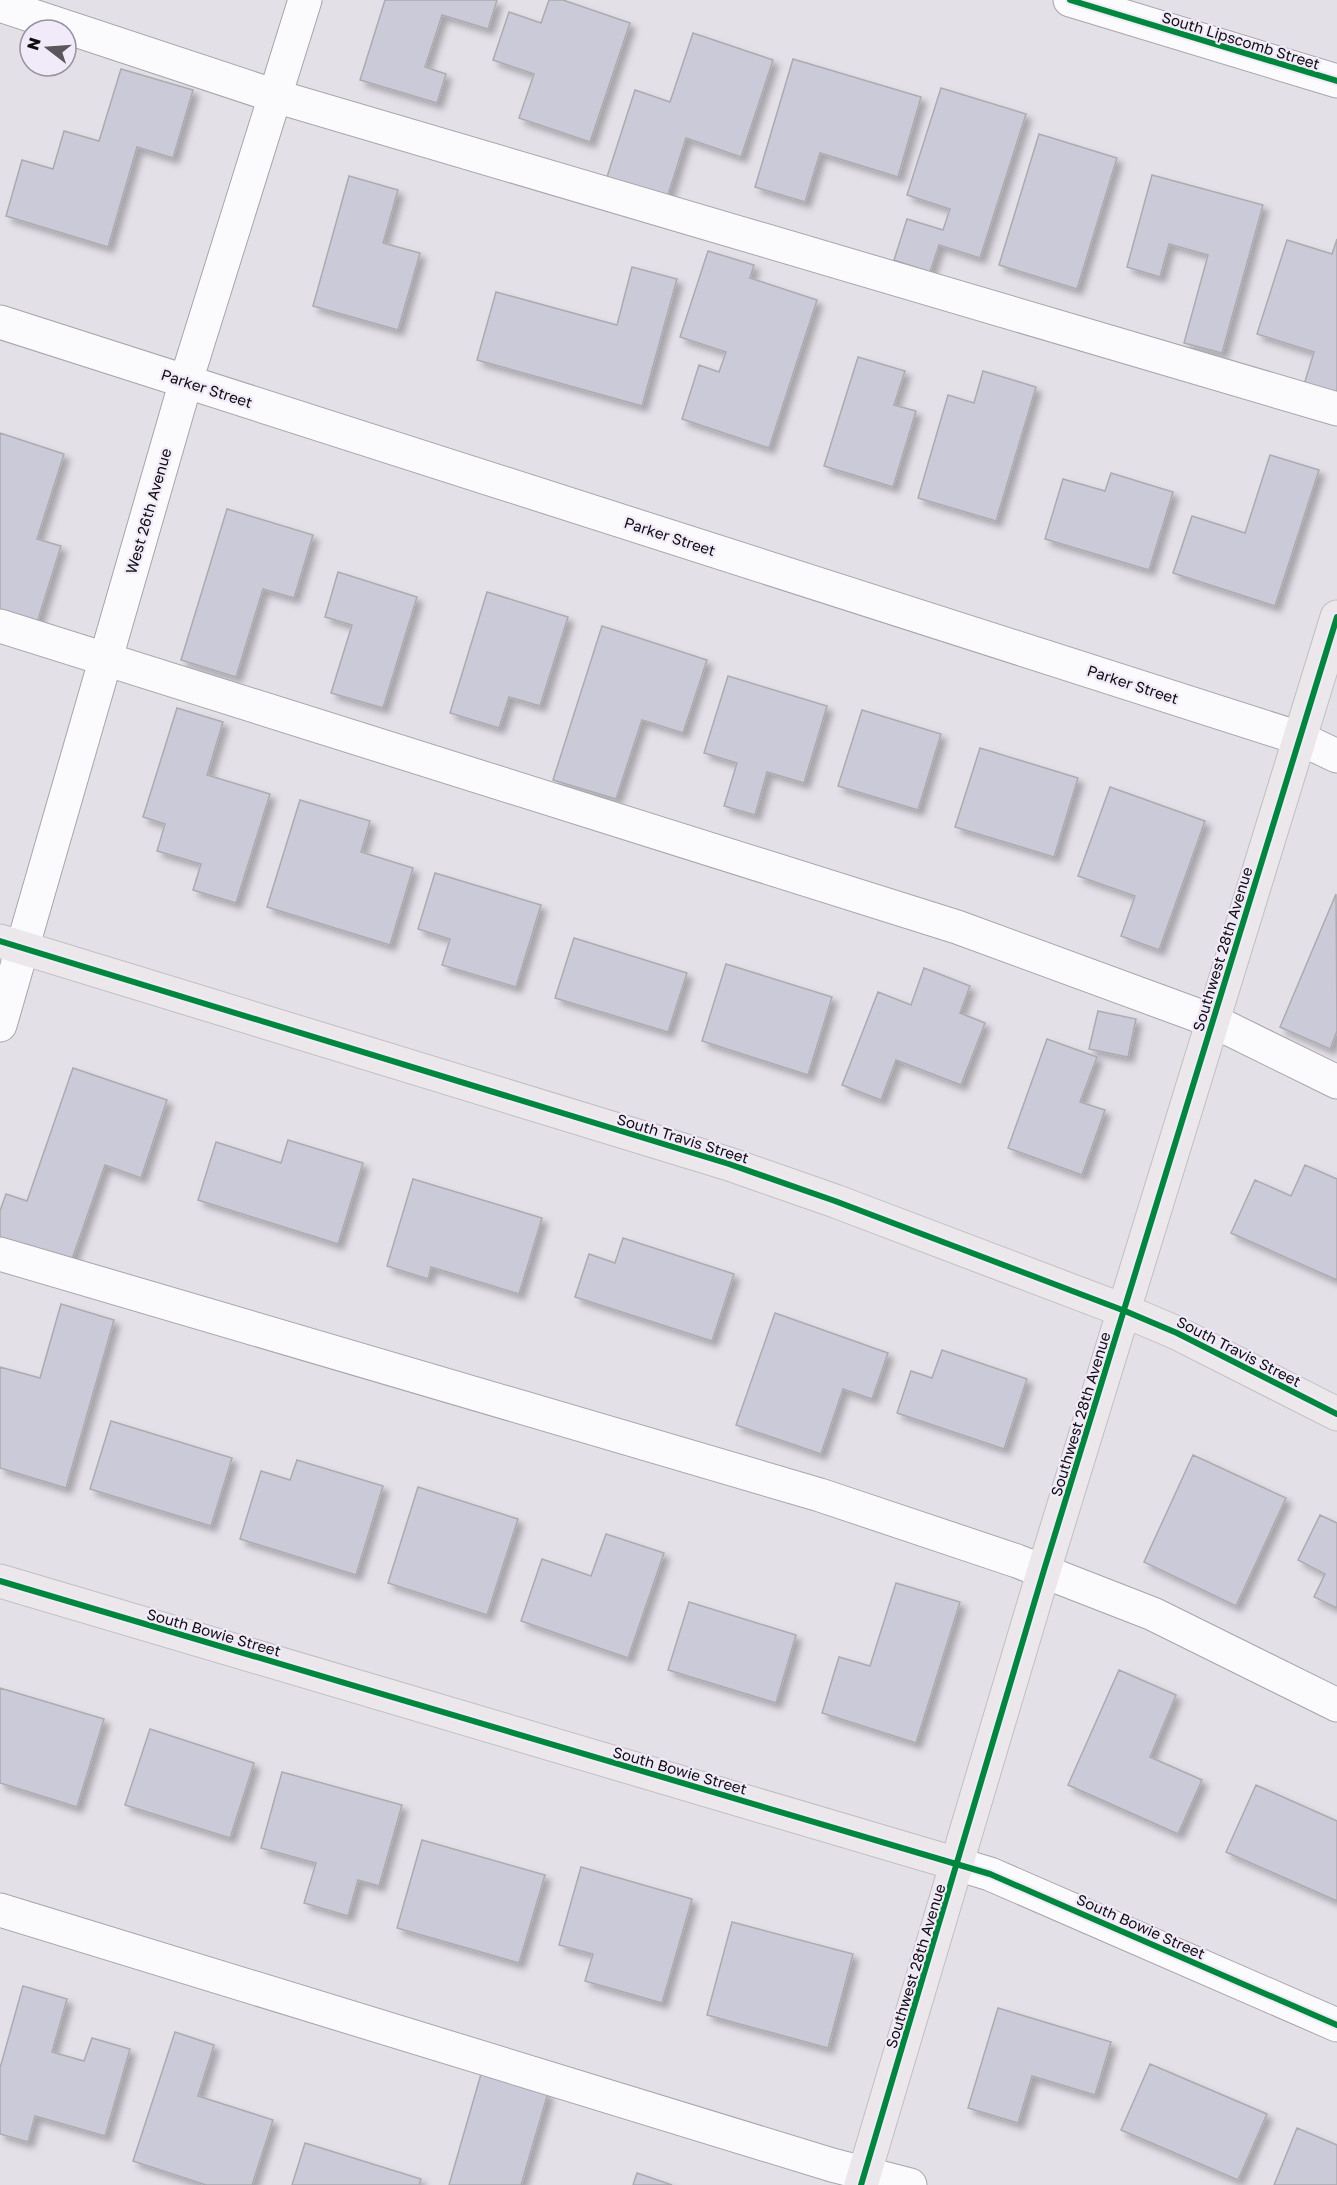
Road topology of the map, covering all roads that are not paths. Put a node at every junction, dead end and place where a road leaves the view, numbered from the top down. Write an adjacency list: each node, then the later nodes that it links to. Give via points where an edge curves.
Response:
1 (305, 0): 5 (street, West 26th Avenue)
2 (1070, 0): 4 (street, South Lipscomb Street)
3 (0, 5): 5 (street)
4 (1337, 81)
5 (275, 96): 7 (street, West 26th Avenue); 8 (street)
6 (0, 322): 7 (street, Parker Street)
7 (186, 381): 11 (street, West 26th Avenue); 12 (street, Parker Street)
8 (1337, 408)
9 (1337, 616): 12 (main road, Southwest 28th Avenue)
10 (0, 626): 11 (street)
11 (106, 660): 14 (street, West 26th Avenue); 15 (street, via 957,927)
12 (1299, 738): 13 (street, Parker Street); 15 (main road, Southwest 28th Avenue)
13 (1337, 756)
14 (11, 945): 16 (street, West 26th Avenue); 19 (main road, South Travis Street, via 729,1164)
15 (1213, 1021): 17 (street); 19 (main road, Southwest 28th Avenue)
16 (0, 1025)
17 (1337, 1082)
18 (0, 1254): 21 (street, via 808,1491)
19 (1125, 1311): 20 (main road, South Travis Street); 21 (main road, Southwest 28th Avenue)
20 (1337, 1414)
21 (1044, 1570): 23 (street, via 1153,1614); 24 (main road, Southwest 28th Avenue)
22 (0, 1581): 24 (main road, South Bowie Street)
23 (1337, 1705)
24 (957, 1864): 26 (street, South Bowie Street, via 990,1874); 27 (main road, Southwest 28th Avenue)
25 (0, 1910): 27 (street, via 832,2165)
26 (1337, 2025)
27 (863, 2179): 28 (street)
28 (910, 2185)

